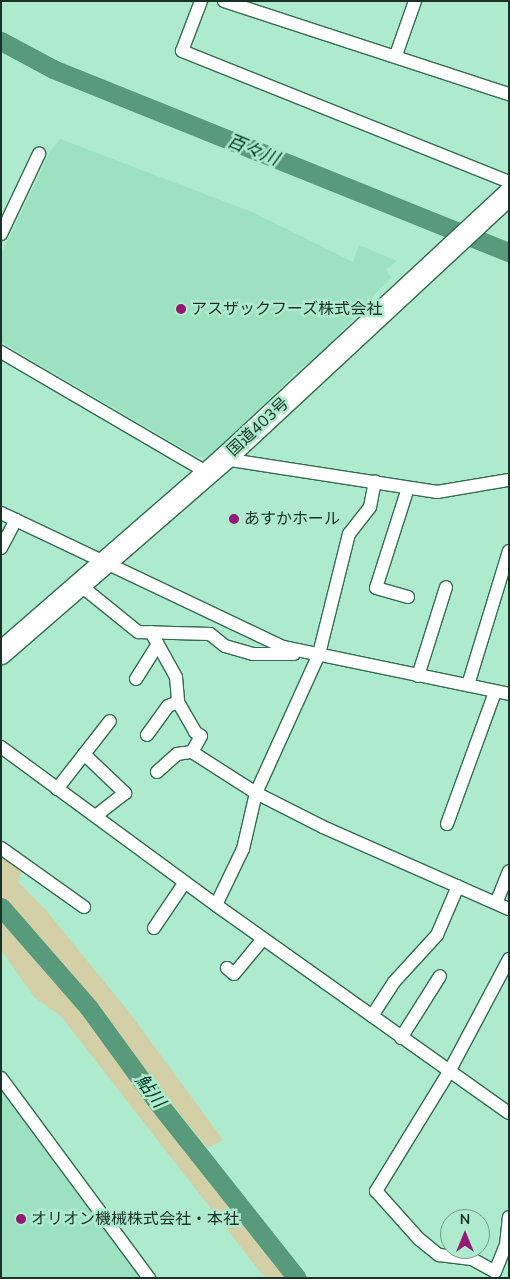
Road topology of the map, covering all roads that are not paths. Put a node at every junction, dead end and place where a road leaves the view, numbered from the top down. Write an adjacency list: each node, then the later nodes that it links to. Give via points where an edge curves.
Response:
1 (201, 1): 7 (street, via 182,52)
2 (224, 1): 4 (street)
3 (414, 1): 4 (street)
4 (396, 55): 5 (street)
5 (509, 94)
6 (39, 154): 9 (street)
7 (509, 182)
8 (509, 194): 11 (highway, 国道403号)
9 (1, 234)
10 (1, 352): 11 (street)
11 (216, 466): 13 (street); 19 (highway, 国道403号)
12 (509, 480): 14 (street, via 437,492)
13 (375, 482): 14 (street); 26 (street, via 370,507 349,534)
14 (408, 488): 22 (street, via 376,588)
15 (1, 513): 16 (street)
16 (16, 520): 17 (street); 19 (street)
17 (1, 548)
18 (509, 551): 29 (street)
19 (107, 563): 20 (highway, 国道403号); 26 (street, via 253,635 283,647)
20 (80, 585): 23 (street, via 138,632); 25 (highway, 国道403号)
21 (446, 587): 27 (street)
22 (408, 597)
23 (151, 632): 24 (street); 26 (street, via 210,634 225,646 253,654)
24 (158, 644): 28 (street); 32 (street, via 176,677)
25 (1, 653)
26 (318, 654): 27 (street); 40 (street)
27 (418, 676): 29 (street)
28 (136, 679)
29 (468, 685): 30 (street)
30 (494, 692): 31 (street); 42 (street)
31 (509, 694)
32 (178, 702): 34 (street, via 168,706); 36 (street, via 195,732 201,736)
33 (110, 721): 37 (street)
34 (147, 735)
35 (1, 747): 39 (street)
36 (192, 752): 38 (street, via 177,754); 40 (street)
37 (84, 754): 39 (street); 41 (street, via 124,793)
38 (157, 772)
39 (57, 789): 41 (street)
40 (256, 793): 46 (street, via 323,827); 48 (street, via 243,849)
41 (96, 816): 45 (street)
42 (447, 824)
43 (1, 848): 49 (street)
44 (509, 871): 47 (street)
45 (185, 882): 48 (street); 51 (street)
46 (458, 886): 47 (street); 56 (street, via 437,935 394,982)
47 (497, 900): 50 (street)
48 (216, 905): 52 (street)
49 (84, 907)
50 (509, 908)
51 (154, 928)
52 (263, 939): 54 (street); 56 (street)
53 (509, 959): 58 (street)
54 (234, 973)
55 (440, 976): 57 (street)
56 (372, 1016): 57 (street)
57 (401, 1038): 58 (street)
58 (449, 1072): 60 (street); 61 (street, via 376,1191 419,1239 439,1255 472,1259 495,1272 506,1245)
59 (1, 1078): 62 (street)
60 (509, 1113)
61 (509, 1218)
62 (149, 1278)

